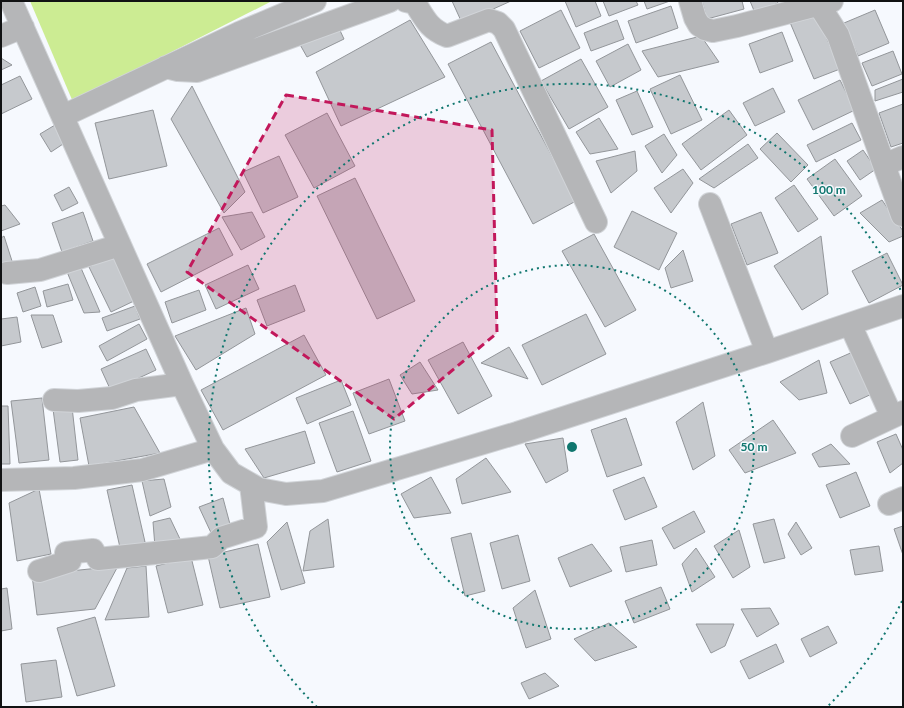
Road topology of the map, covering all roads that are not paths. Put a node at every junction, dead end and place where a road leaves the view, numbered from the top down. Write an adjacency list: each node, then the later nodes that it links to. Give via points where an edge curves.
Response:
1 (11, 1): 7 (street)
2 (315, 1): 9 (street)
3 (390, 1): 9 (street, via 197,71)
4 (406, 1): 14 (street, via 415,3 428,25 447,36 489,20 498,23 504,29)
5 (690, 1): 6 (street, via 698,25 713,31)
6 (826, 3): 11 (street)
7 (23, 27): 8 (street); 10 (street)
8 (1, 36)
9 (166, 67): 10 (street)
10 (63, 116): 15 (street)
11 (894, 161): 13 (street)
12 (710, 204): 19 (street)
13 (903, 215)
14 (596, 222)
15 (120, 245): 16 (street, via 40,270); 20 (street)
16 (7, 272)
17 (903, 306): 18 (street)
18 (850, 324): 19 (street); 22 (street)
19 (767, 352): 26 (street, via 517,433 323,491 286,494)
20 (182, 384): 21 (street, via 136,390 112,398 78,402); 24 (street)
21 (54, 400)
22 (897, 415): 23 (street)
23 (852, 436)
24 (213, 449): 25 (street, via 142,470 74,478); 26 (street, via 231,473)
25 (1, 480)
26 (251, 485): 27 (street, via 256,527 221,538 212,547 98,559 93,550 66,553 70,561)
27 (39, 570)

